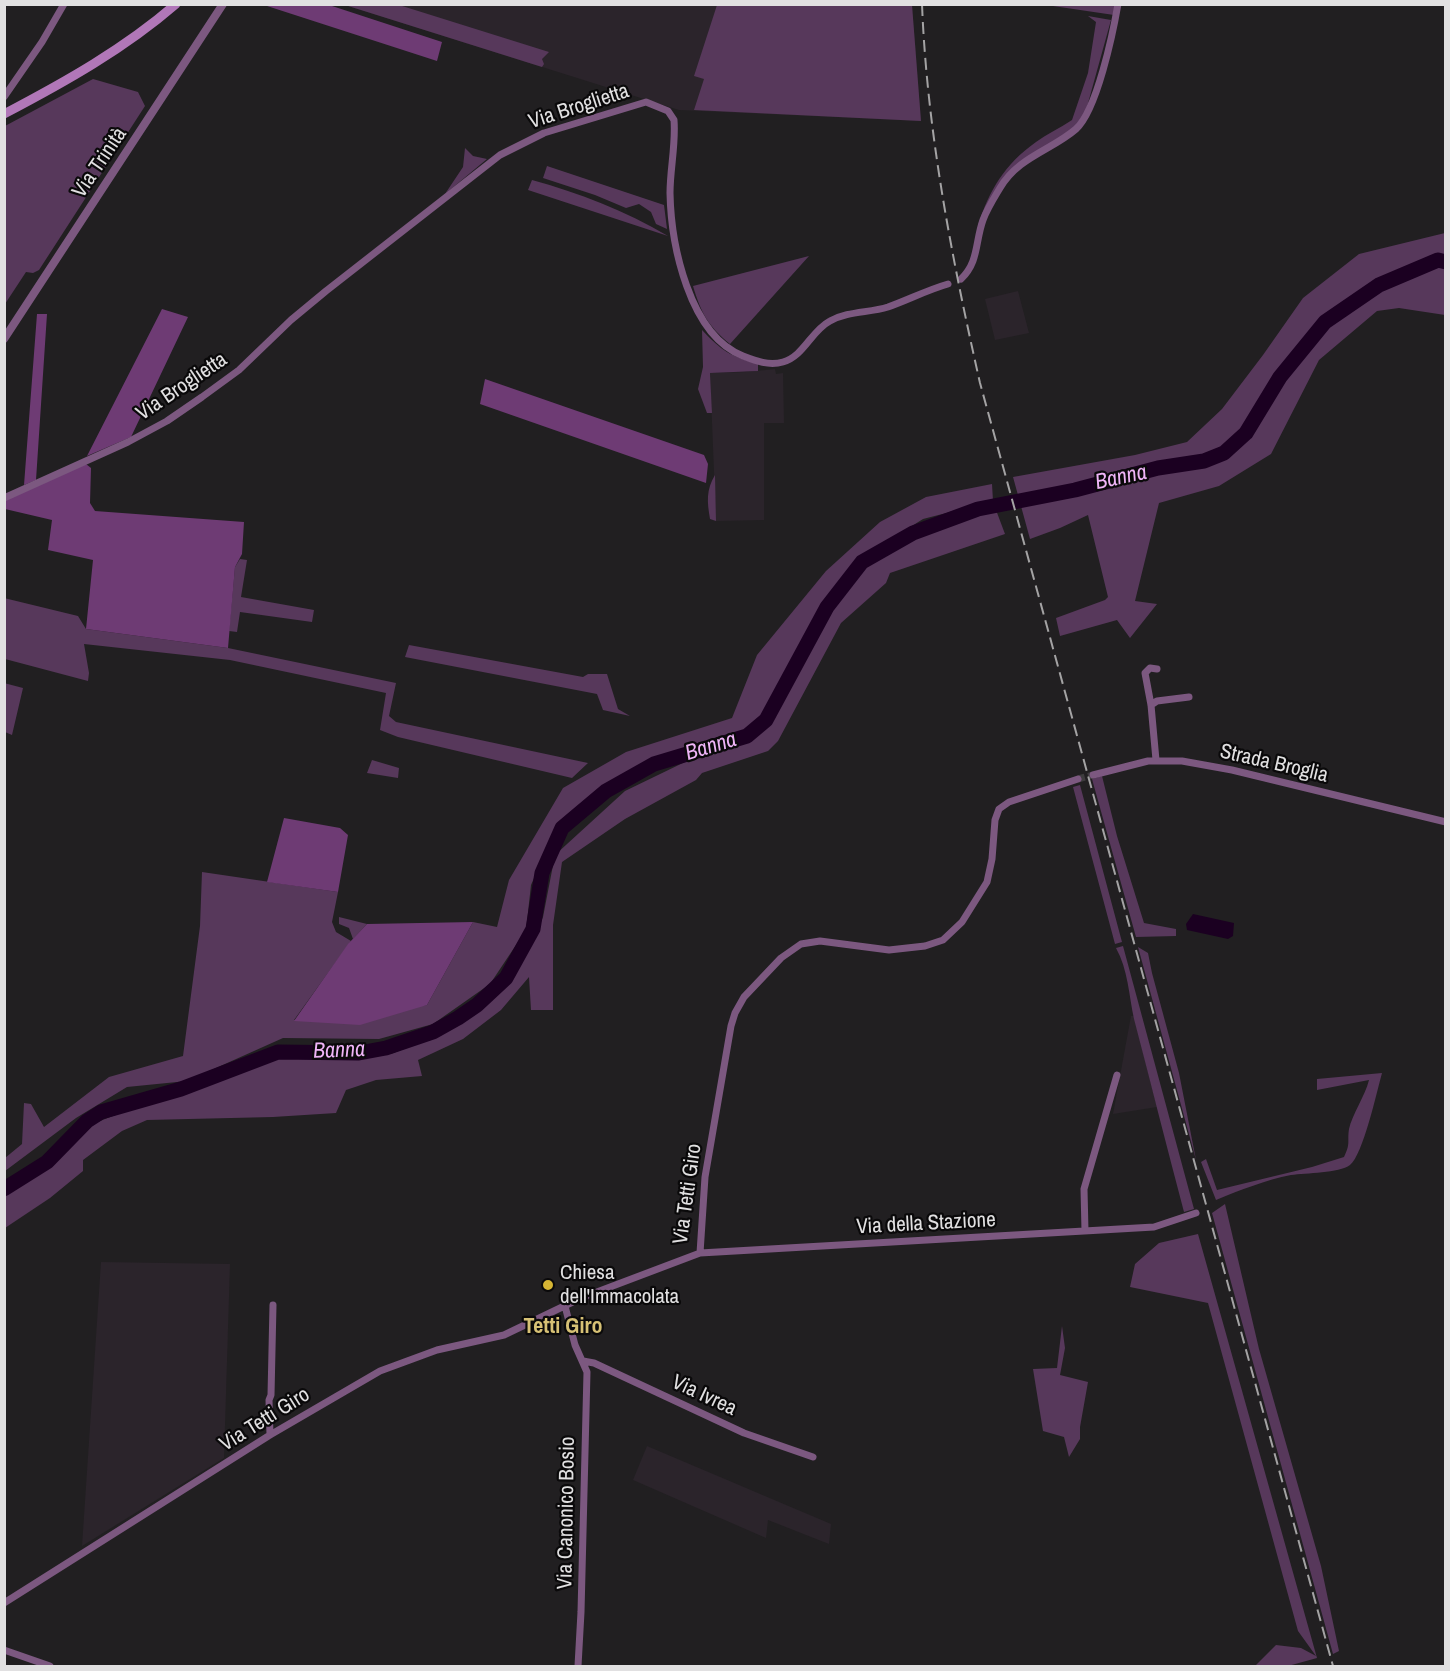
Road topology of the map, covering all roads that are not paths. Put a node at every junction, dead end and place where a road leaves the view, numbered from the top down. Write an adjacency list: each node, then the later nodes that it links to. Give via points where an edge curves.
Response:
1 (64, 4): 5 (street)
2 (176, 4): 6 (main road, via 80,74)
3 (223, 4): 9 (street, Via Trinità)
4 (1118, 4): 7 (street, via 1106,58 1086,115 1077,129 1026,162 1001,185 983,220 974,263)
5 (4, 97)
6 (4, 114)
7 (961, 279)
8 (948, 284): 11 (street, Via Broglietta, via 886,308 830,321 785,362 766,364 730,350 712,333 694,303 677,252 670,207 674,120 668,111 646,102 544,132 500,155 312,303 202,397 128,442)
9 (9, 322): 10 (street, Via Trinità)
10 (4, 339)
11 (4, 498)
12 (1157, 669): 14 (street, via 1150,668 1145,673)
13 (1189, 697): 14 (street)
14 (1151, 705): 15 (street)
15 (1156, 760): 16 (street, Strada Broglia); 18 (street, Strada Broglia, via 1232,770)
16 (1093, 775)
17 (1078, 779): 22 (street, Via Tetti Giro, via 999,809 987,882 962,922 943,940 889,950 835,942 801,944 780,958 744,997 731,1026 717,1106 703,1191)
18 (1446, 822)
19 (1118, 1075): 21 (street, via 1084,1189)
20 (1196, 1213): 21 (street, Via della Stazione, via 1154,1227)
21 (1085, 1231): 22 (street, Via della Stazione)
22 (700, 1253): 24 (street, Via Tetti Giro)
23 (273, 1305): 26 (street)
24 (565, 1306): 25 (street, Via Canonico Bosio, via 574,1346); 26 (street, Via Tetti Giro, via 504,1335 437,1350 387,1368)
25 (583, 1361): 27 (street, Via Ivrea, via 744,1433); 31 (street, Via Canonico Bosio, via 587,1372)
26 (270, 1436): 28 (street, Via Tetti Giro)
27 (813, 1457)
28 (4, 1604)
29 (4, 1650): 30 (street)
30 (50, 1666)
31 (578, 1666)

